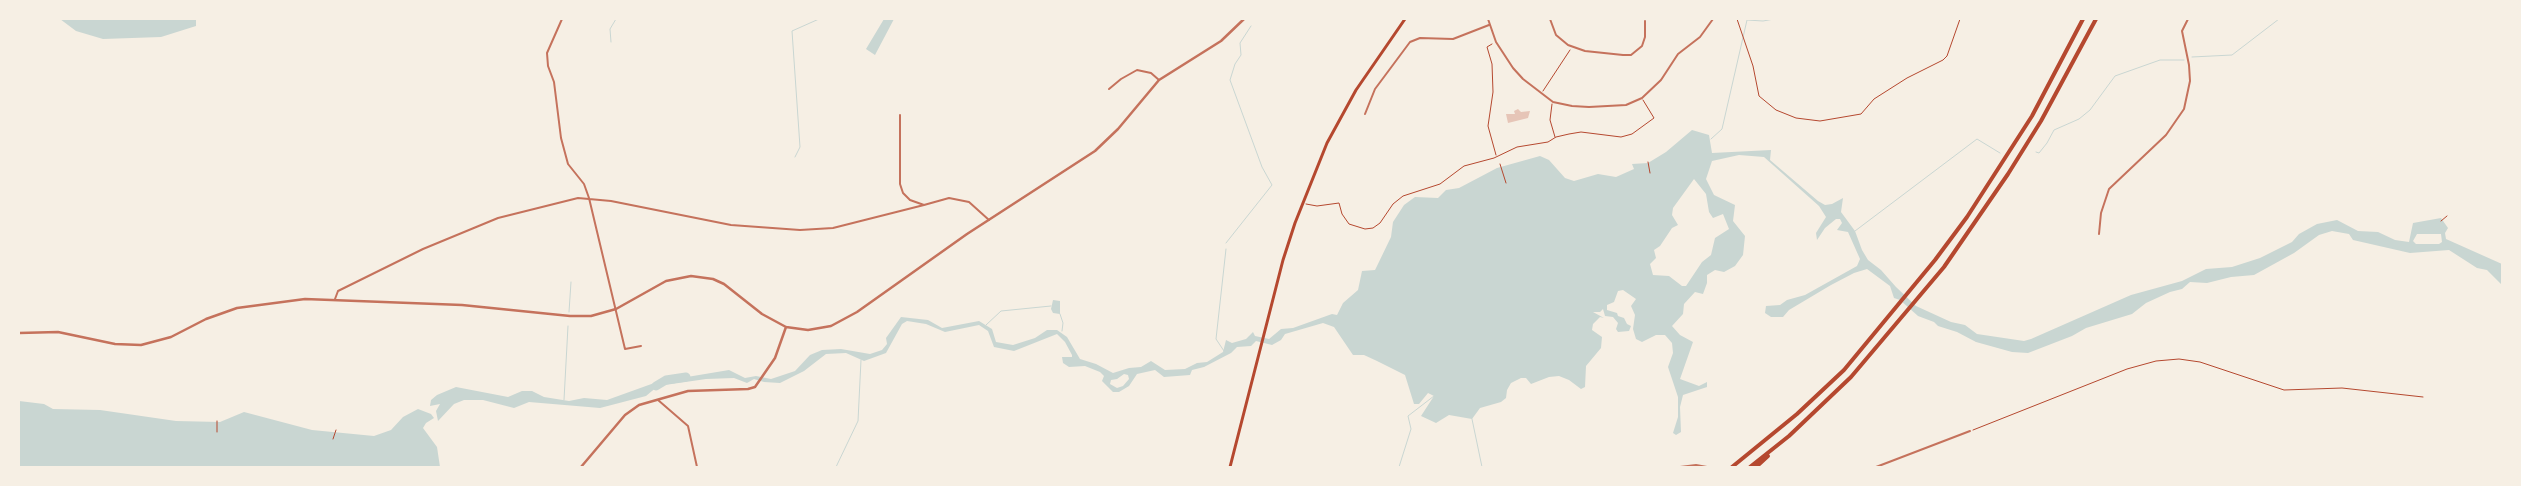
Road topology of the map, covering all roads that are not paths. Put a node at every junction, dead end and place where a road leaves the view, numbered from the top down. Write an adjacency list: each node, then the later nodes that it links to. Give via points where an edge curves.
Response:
1 (562, 19): 16 (street, via 547,53 548,65 554,82 561,138 568,164 584,184)
2 (1244, 19): 12 (street, via 1221,41)
3 (1404, 19): 30 (main road, via 1356,90 1327,143 1302,204 1288,241)
4 (1488, 19): 11 (street)
5 (1550, 19): 10 (street, via 1556,35 1568,45 1585,51 1623,55 1631,55 1642,46)
6 (1713, 19): 11 (street, via 1700,37 1678,54 1661,80 1626,105 1612,106 1572,106 1541,94 1513,68)
7 (2083, 19): 33 (highway, via 2032,116 1967,217 1915,285 1844,370)
8 (2096, 19): 27 (highway, via 2008,174 1944,267 1851,377)
9 (2188, 19): 19 (street, via 2182,31 2190,81 2184,109 2166,135 2109,189 2101,213)
10 (1645, 20)
11 (1489, 25): 14 (street, via 1453,39 1420,38 1410,42 1376,89)
12 (1160, 80): 13 (street, via 1151,73 1136,70); 18 (street, via 1108,140)
13 (1109, 89)
14 (1365, 114)
15 (900, 115): 17 (street, via 900,184 910,200)
16 (588, 198): 17 (street, via 731,225 800,230 833,228); 20 (street, via 498,218 423,248 338,291); 21 (street)
17 (924, 204): 18 (street, via 959,199 969,202)
18 (989, 220): 22 (street, via 840,322 815,330)
19 (2099, 234)
20 (336, 299): 21 (street, via 501,308 570,316 591,316); 23 (street, via 284,300 237,308 171,337 141,345 115,344 58,332)
21 (616, 310): 22 (street, via 666,281 699,276 730,287 769,318); 24 (street, via 625,349)
22 (786, 327): 25 (street, via 775,358 759,382 748,389 700,389)
23 (19, 333)
24 (641, 346)
25 (658, 399): 28 (street, via 639,405 625,415); 29 (street, via 688,426)
26 (1970, 431): 36 (street)
27 (1789, 436): 34 (highway); 35 (highway)
28 (582, 467)
29 (697, 467)
30 (1230, 467)
31 (1680, 467): 32 (street)
32 (1707, 467)
33 (1732, 467)
34 (1750, 467)
35 (1756, 467)
36 (1876, 467)

